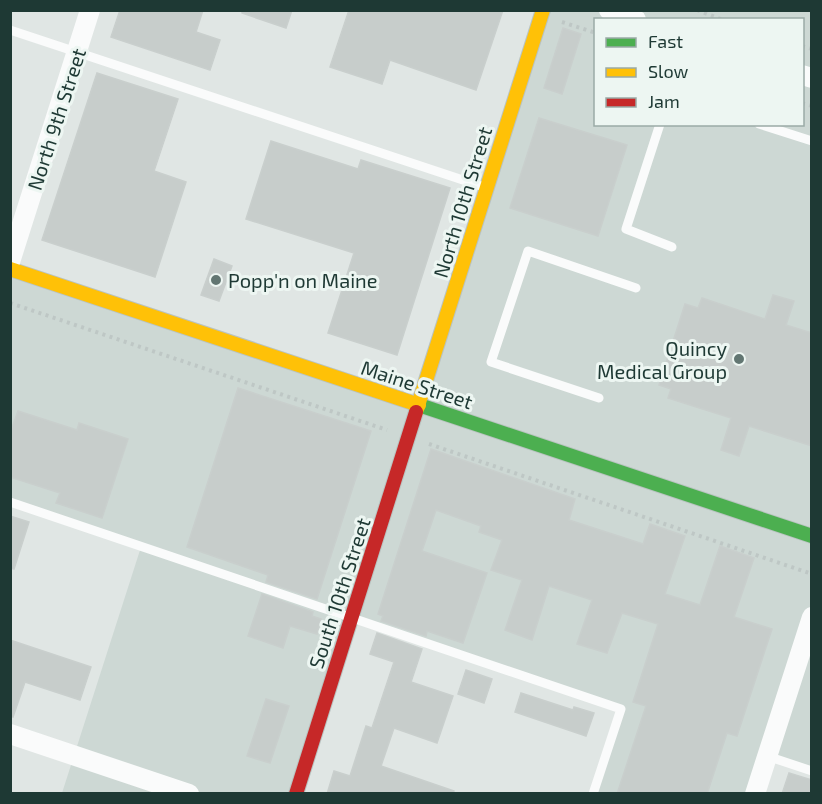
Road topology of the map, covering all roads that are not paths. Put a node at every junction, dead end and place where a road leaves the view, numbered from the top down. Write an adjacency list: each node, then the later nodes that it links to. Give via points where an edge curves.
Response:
1 (90, 10): 6 (street, North 9th Street)
2 (543, 10): 10 (street, North 10th Street)
3 (609, 10): 4 (street)
4 (631, 18)
5 (10, 30): 6 (lane)
6 (77, 52): 10 (lane); 12 (street, North 9th Street)
7 (659, 126): 11 (lane, via 626,229)
8 (779, 128): 9 (lane)
9 (812, 141)
10 (487, 188): 16 (street, North 10th Street)
11 (672, 247)
12 (10, 262)
13 (10, 269): 16 (street, Maine Street)
14 (636, 288): 15 (lane, via 528,251 524,262 491,362)
15 (599, 398)
16 (419, 405): 18 (street, Maine Street); 20 (street, South 10th Street)
17 (10, 502): 20 (lane)
18 (812, 536)
19 (812, 617): 22 (street)
20 (352, 618): 25 (street, South 10th Street); 26 (lane, via 621,709)
21 (10, 734): 24 (street)
22 (767, 756): 23 (lane); 27 (street)
23 (812, 771)
24 (189, 794)
25 (296, 794)
26 (593, 794)
27 (755, 794)

